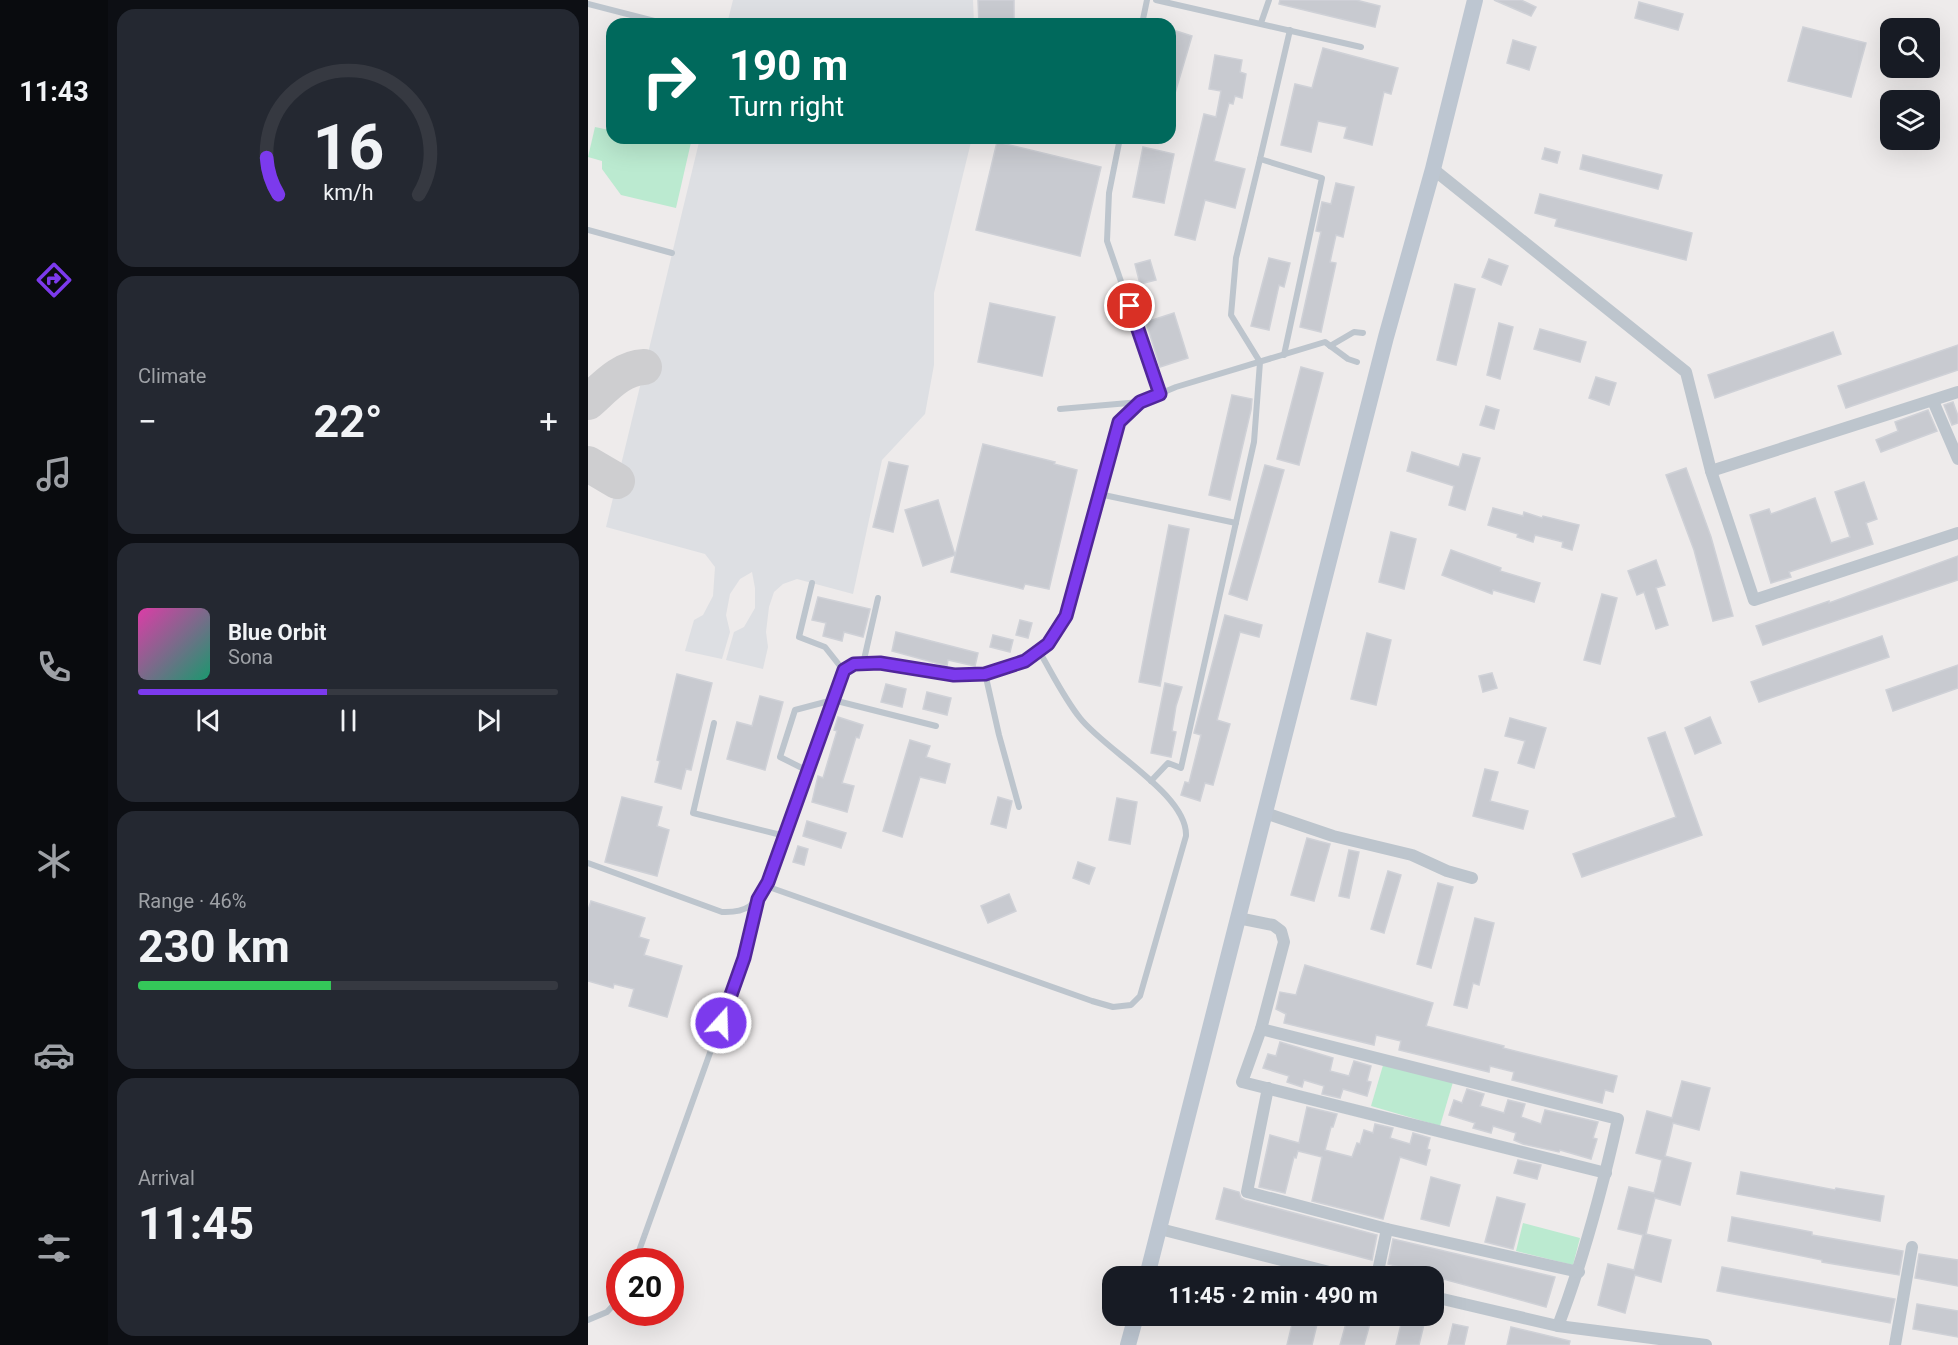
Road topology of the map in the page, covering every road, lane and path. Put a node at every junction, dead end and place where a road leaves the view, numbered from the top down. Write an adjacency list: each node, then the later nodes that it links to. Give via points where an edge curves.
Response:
1 (1147, 0): 7 (lane)
2 (1156, 0): 8 (lane)
3 (1269, 0): 8 (lane)
4 (1475, 0): 13 (street)
5 (588, 4): 6 (lane)
6 (643, 18)
7 (1143, 18)
8 (1261, 23): 9 (lane)
9 (1290, 30): 10 (lane); 12 (lane)
10 (1361, 47)
11 (1119, 144): 22 (lane, via 1109,193 1107,241)
12 (1260, 159): 18 (lane, via 1322,178); 19 (lane, via 1236,258 1231,315)
13 (1433, 169): 28 (street, via 1686,372); 44 (street, via 1383,348)
14 (588, 230): 15 (lane)
15 (672, 253)
16 (1363, 333): 17 (lane, via 1354,332)
17 (1330, 346): 18 (lane, via 1325,342); 20 (lane)
18 (1284, 355): 19 (lane)
19 (1260, 362): 22 (lane); 30 (lane, via 1254,442)
20 (1357, 362)
21 (1958, 392): 23 (street)
22 (1160, 394): 24 (lane)
23 (1934, 401): 26 (street); 28 (street)
24 (1140, 402): 25 (lane); 29 (lane, via 1119,422)
25 (1060, 409)
26 (1954, 437): 27 (street)
27 (1958, 459)
28 (1712, 471): 31 (street, via 1754,600)
29 (1099, 494): 30 (lane); 34 (lane, via 1066,616)
30 (1236, 523): 42 (lane, via 1181,768 1168,763)
31 (1958, 533)
32 (812, 583): 36 (lane, via 799,637 825,647)
33 (878, 598): 35 (lane)
34 (1039, 651): 37 (lane, via 1025,661); 42 (lane, via 1080,718 1099,739)
35 (863, 664): 36 (lane); 37 (lane, via 880,663 954,675)
36 (844, 670): 38 (lane)
37 (985, 674): 43 (lane)
38 (833, 700): 40 (lane); 41 (lane); 41 (lane, via 795,710 780,757)
39 (714, 723): 45 (lane, via 693,813)
40 (936, 726)
41 (808, 771): 45 (lane)
42 (1151, 781): 48 (lane, via 1168,796 1187,828 1140,996 1131,1005 1113,1007 1092,1001)
43 (1019, 807)
44 (1265, 813): 47 (street, via 1333,836 1412,855); 50 (street)
45 (785, 836): 48 (lane)
46 (588, 863): 49 (lane, via 722,912 738,912)
47 (1472, 878)
48 (766, 886): 49 (lane)
49 (758, 899): 57 (lane, via 744,958)
50 (1238, 918): 51 (street, via 1273,925 1281,931 1284,942); 54 (street)
51 (1261, 1029): 52 (street, via 1242,1082); 53 (street, via 1618,1119)
52 (1268, 1088): 53 (street); 55 (street, via 1247,1192)
53 (1606, 1173): 61 (street)
54 (1160, 1229): 58 (street); 59 (street)
55 (1387, 1229): 60 (street); 61 (street)
56 (1912, 1247): 69 (street)
57 (639, 1248)
58 (1150, 1266)
59 (1306, 1266)
60 (1379, 1266)
61 (1579, 1272): 66 (street)
62 (1444, 1299): 66 (street)
63 (606, 1312): 64 (lane)
64 (588, 1320)
65 (1133, 1326): 67 (street)
66 (1558, 1326): 68 (street)
67 (1128, 1345)
68 (1706, 1345)
69 (1895, 1345)

